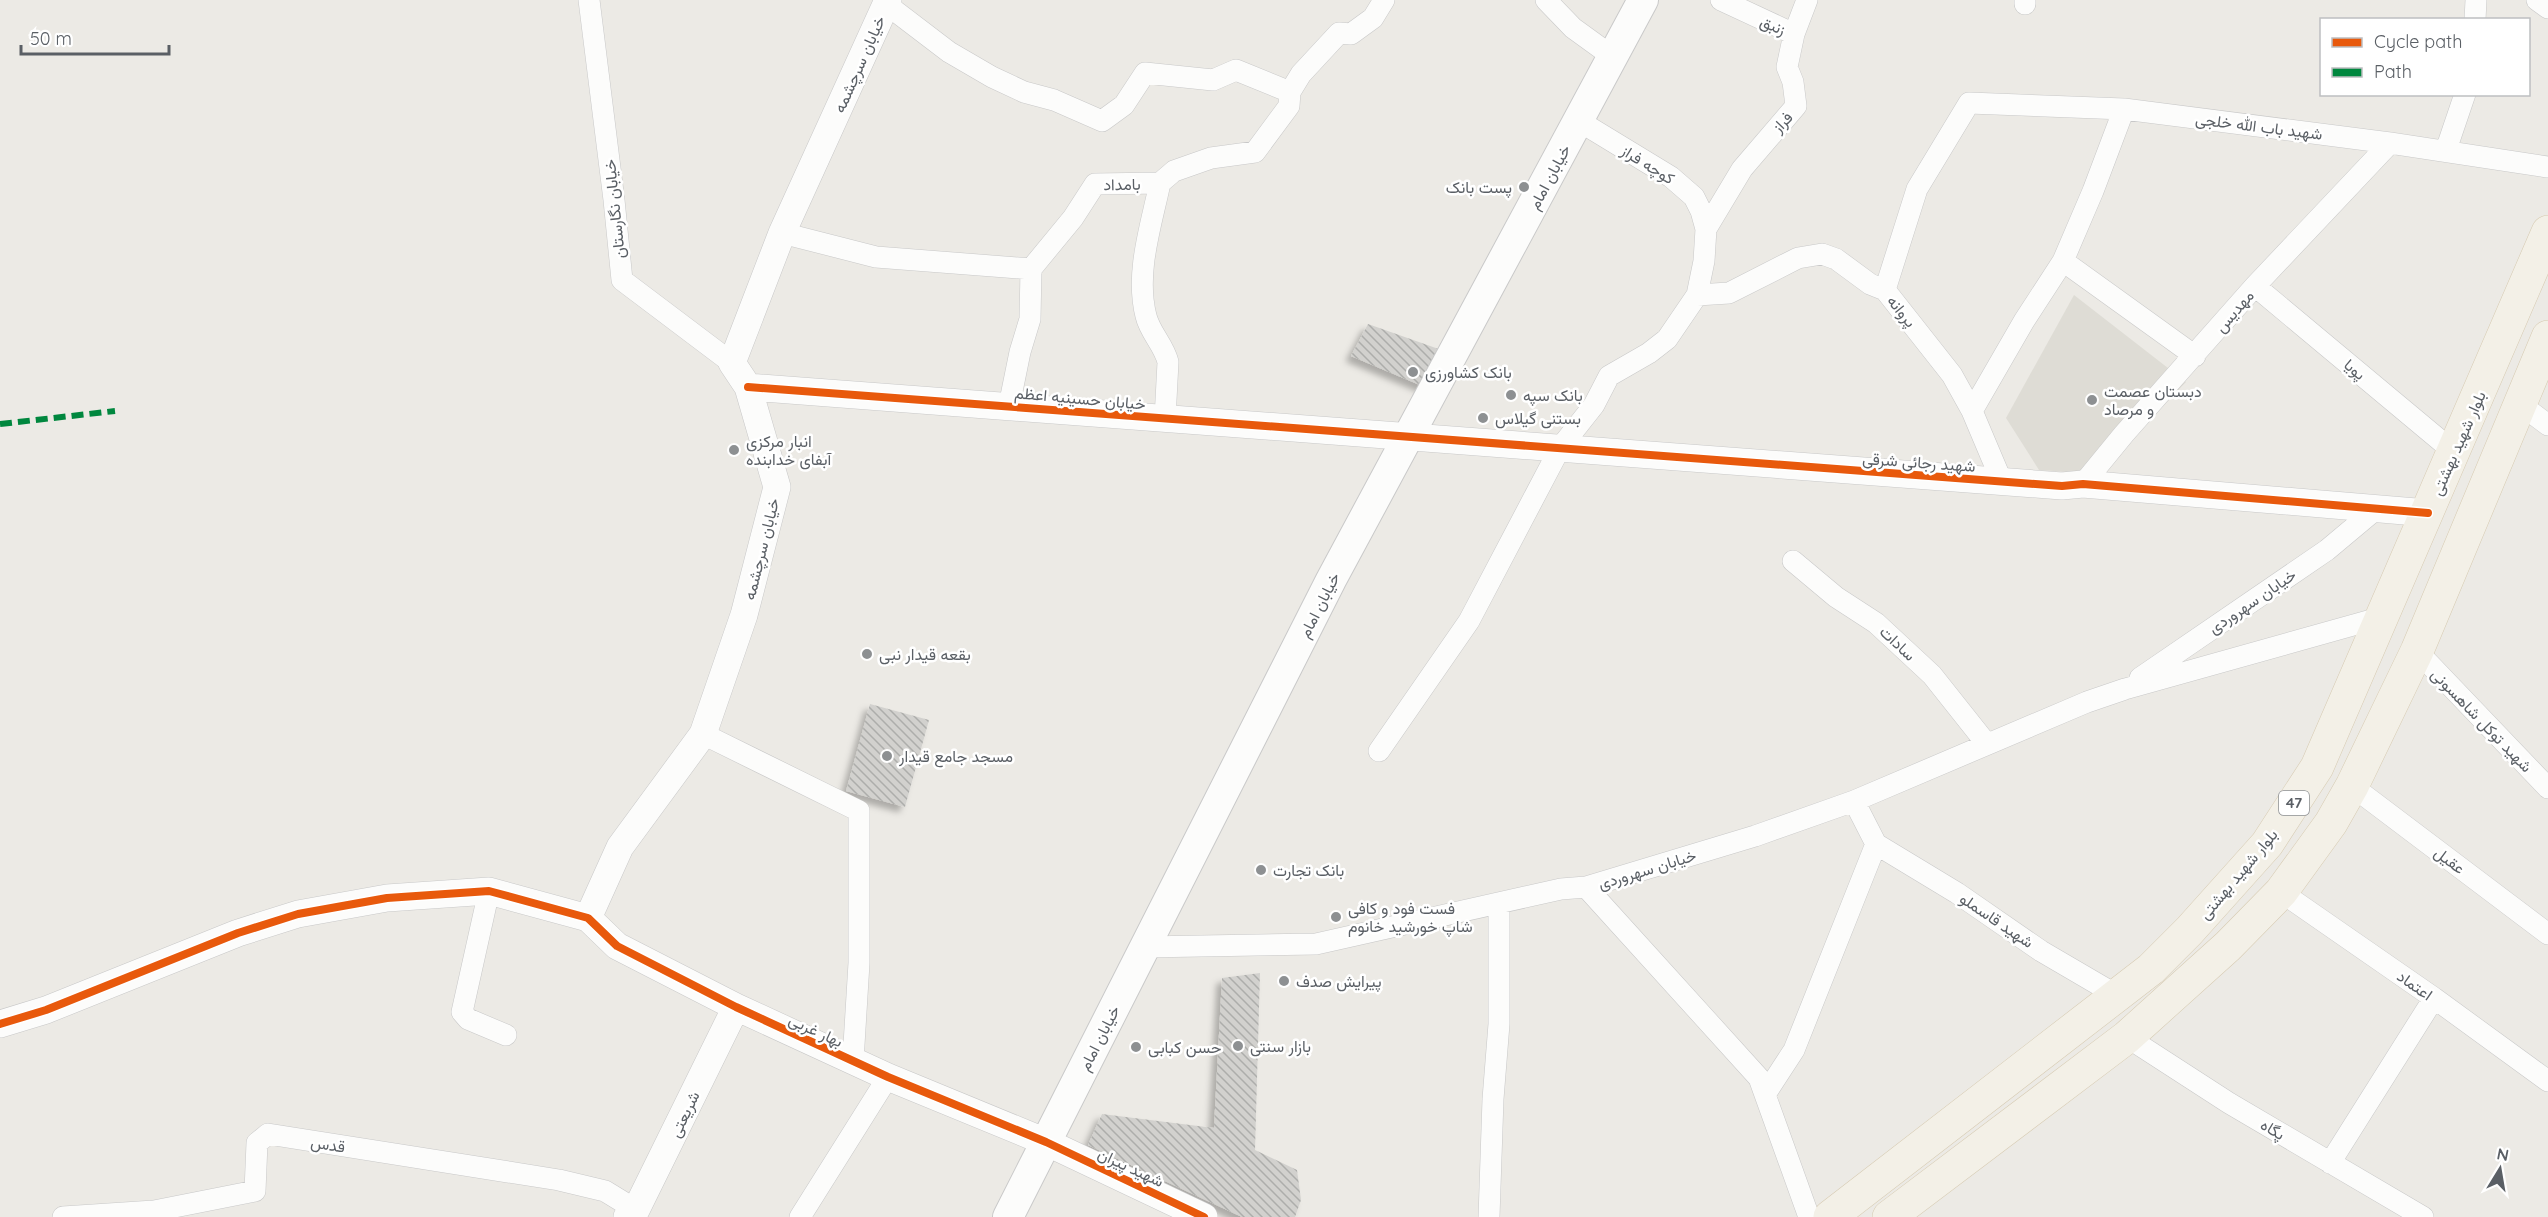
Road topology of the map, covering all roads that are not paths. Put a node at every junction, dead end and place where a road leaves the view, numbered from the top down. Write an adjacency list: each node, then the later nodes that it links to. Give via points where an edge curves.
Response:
1 (589, 0): 32 (street, خیابان نگارستان, via 622,280)
2 (1384, 0): 14 (street, بامداد, via 1373,18 1351,34 1339,33 1301,74)
3 (1546, 0): 13 (street, via 1573,28)
4 (1644, 0): 13 (main road, خیابان امام)
5 (1721, 0): 12 (street, زنبق)
6 (1807, 0): 12 (street, فراز)
7 (2476, 0): 11 (street)
8 (2537, 0): 10 (street)
9 (887, 2): 14 (street, via 949,52 992,77 1102,121 1124,105 1144,73 1212,80 1236,70); 24 (street, خیابان سرچشمه)
10 (2548, 9)
11 (2475, 18)
12 (1794, 34): 22 (street, فراز, via 1787,67 1796,106 1743,169)
13 (1613, 57): 17 (main road, خیابان امام)
14 (1290, 92): 21 (street, بامداد, via 1289,106 1255,152 1211,158 1174,171)
15 (2464, 96): 19 (street)
16 (2124, 109): 18 (street, شهید باب الله خلجی); 25 (street); 28 (street, شهید باب الله خلجی, via 1969,103 1917,189)
17 (1579, 121): 22 (street, کوچه فراز, via 1671,177 1694,197); 39 (main road, خیابان امام)
18 (2390, 142): 19 (street, شهید باب الله خلجی); 27 (street, مهدیس)
19 (2446, 150): 20 (street, شهید باب الله خلجی)
20 (2548, 167)
21 (1160, 183): 26 (street, بامداد, via 1095,184); 37 (street, via 1141,276 1146,316 1168,362)
22 (1706, 229): 29 (street, کوچه فراز)
23 (2548, 232): 41 (main road, بلوار شهید بهشتی / 47)
24 (782, 233): 26 (street, via 876,257); 32 (street, خیابان سرچشمه)
25 (2063, 261): 31 (street); 36 (street)
26 (1031, 269): 35 (street, via 1030,319)
27 (2255, 286): 31 (street, مهدیس); 41 (street, پویا)
28 (1885, 290): 29 (street, پروانه, via 1822,254 1798,258 1729,293); 36 (street, پروانه, via 1952,375)
29 (1697, 296): 40 (street, کوچه فراز, via 1667,339 1609,376 1594,405)
30 (2548, 337): 34 (main road, 47)
31 (2195, 356): 43 (street, مهدیس)
32 (732, 363): 33 (street, خیابان سرچشمه)
33 (748, 387): 35 (street, خیابان حسینیه اعظم); 51 (street, خیابان سرچشمه, via 777,488 744,615)
34 (2520, 404): 38 (street); 46 (main road, 47)
35 (1009, 406): 37 (street, خیابان حسینیه اعظم)
36 (1972, 411): 42 (street, پروانه)
37 (1165, 419): 39 (street, خیابان حسینیه اعظم)
38 (2548, 424)
39 (1409, 439): 40 (street, شهید رجائی شرقی); 64 (main road, خیابان امام, via 1331,580)
40 (1560, 448): 42 (street, شهید رجائی شرقی); 53 (street, کوچه فراز, via 1469,621)
41 (2454, 452): 45 (main road, بلوار شهید بهشتی / 47)
42 (2002, 482): 43 (street, شهید رجائی شرقی)
43 (2072, 485): 44 (street, شهید رجائی شرقی)
44 (2376, 509): 45 (street, شهید رجائی شرقی); 50 (street, خیابان سهروردی, via 2327,550)
45 (2429, 510): 46 (main road, via 2446,494 2457,492 2465,498); 48 (main road, بلوار شهید بهشتی / 47)
46 (2470, 524): 49 (main road, 47)
47 (1793, 561): 52 (street, سادات, via 1836,597 1876,623 1932,675)
48 (2382, 617): 50 (street, خیابان سهروردی); 65 (main road, بلوار شهید بهشتی / 47, via 2318,767 2267,844 2189,931)
49 (2417, 651): 54 (main road, 47); 55 (street, شهید توکل شاهسونی)
50 (2125, 689): 52 (street, خیابان سهروردی)
51 (703, 734): 62 (street, خیابان سرچشمه, via 620,847); 71 (street, via 859,811 859,963)
52 (1986, 743): 56 (street, خیابان سهروردی)
53 (1379, 751)
54 (2352, 786): 60 (main road, 47, via 2331,823); 63 (street, عقیل)
55 (2548, 788)
56 (1854, 801): 57 (street); 58 (street, خیابان سهروردی, via 1755,836)
57 (1876, 843): 65 (street, شهید قاسملو, via 2041,951); 74 (street, via 1794,1050)
58 (1586, 887): 61 (street, خیابان سهروردی); 74 (street, via 1760,1078)
59 (489, 891): 62 (street); 68 (street, via 387,898 298,914); 69 (street, via 462,1012 468,1019)
60 (2281, 892): 66 (street, اعتماد); 70 (main road, 47)
61 (1499, 903): 64 (street, خیابان سهروردی, via 1316,944); 82 (street, via 1499,1024)
62 (588, 918): 67 (street, بهار غربی, via 617,946)
63 (2548, 934)
64 (1145, 947): 75 (main road, خیابان امام)
65 (2118, 996): 84 (main road, بلوار شهید بهشتی / 47)
66 (2434, 998): 73 (street, اعتماد); 76 (street)
67 (736, 1007): 71 (street, بهار غربی); 77 (street, شریعتی)
68 (0, 1024)
69 (506, 1035)
70 (2127, 1037): 76 (street, پگاه); 85 (main road, 47)
71 (853, 1061): 72 (street, بهار غربی)
72 (888, 1077): 75 (street, بهار غربی); 79 (street)
73 (2548, 1081)
74 (1766, 1093): 83 (street)
75 (1046, 1142): 80 (main road, خیابان امام); 81 (street, شهید پیران)
76 (2330, 1163): 86 (street, پگاه)
77 (631, 1213): 78 (street, قدس, via 605,1191 559,1180 268,1134 257,1143 255,1191 154,1211)
78 (63, 1217)
79 (800, 1217)
80 (1008, 1217)
81 (1204, 1217)
82 (1489, 1217)
83 (1809, 1217)
84 (1830, 1217)
85 (1889, 1217)
86 (2423, 1217)

